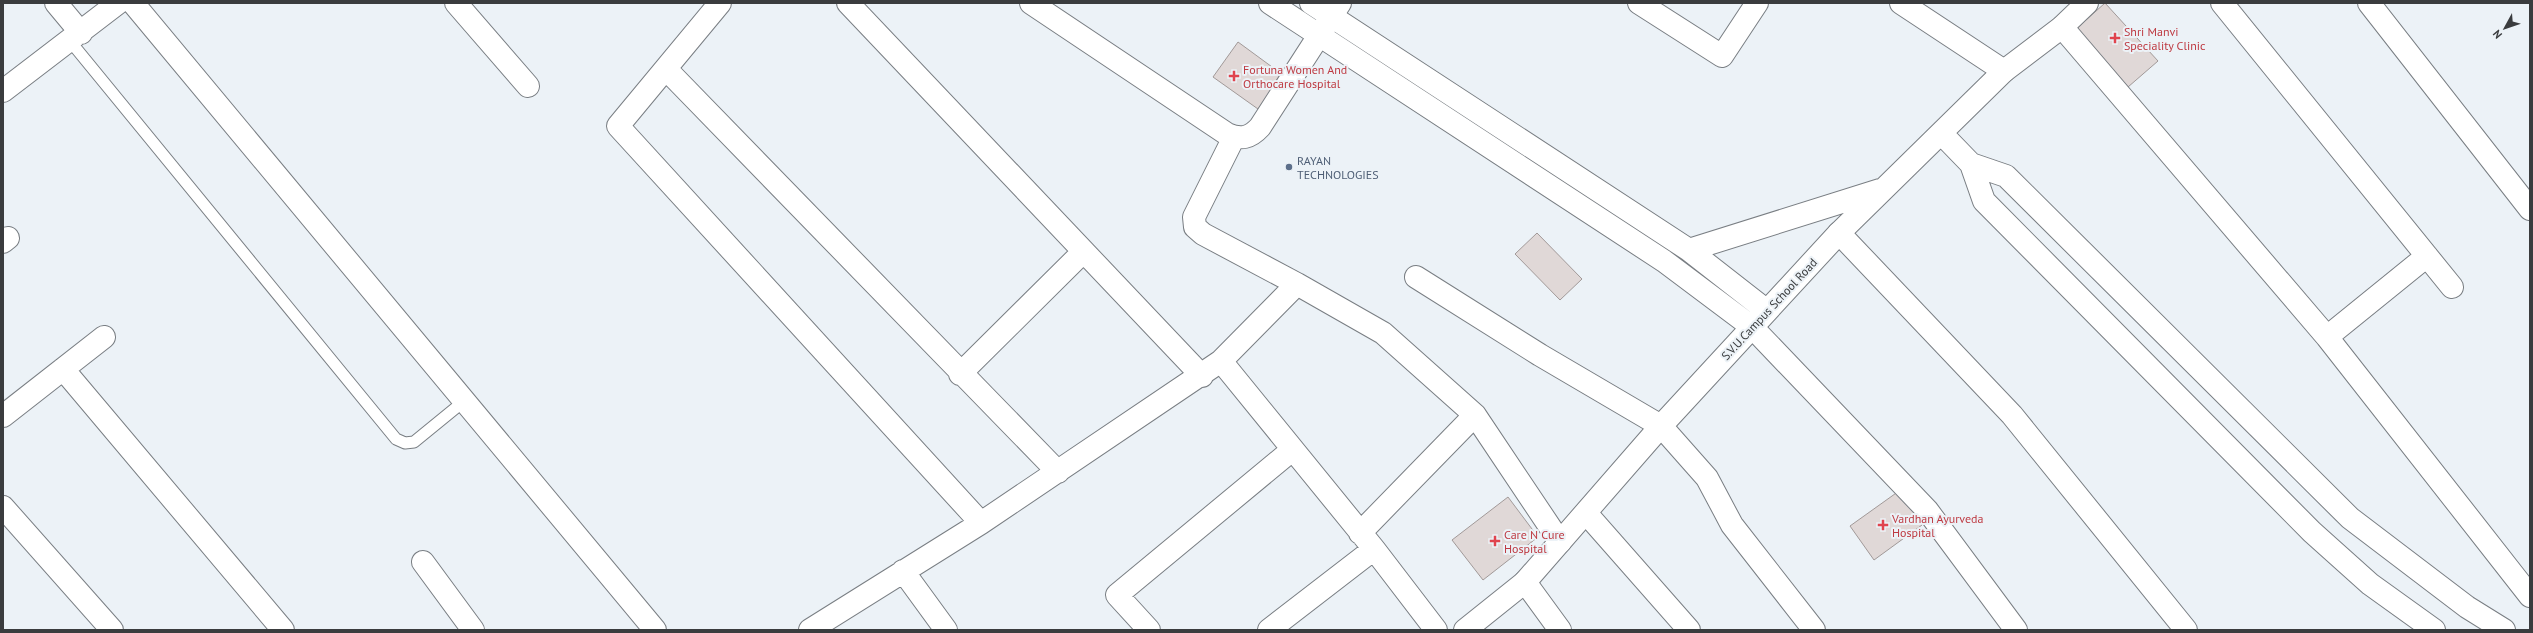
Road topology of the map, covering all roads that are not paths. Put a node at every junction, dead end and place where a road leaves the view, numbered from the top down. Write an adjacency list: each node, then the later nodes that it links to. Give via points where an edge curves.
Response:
1 (56, 3): 19 (street)
2 (118, 3): 19 (street)
3 (133, 3): 44 (street)
4 (456, 3): 22 (street)
5 (720, 3): 20 (street)
6 (848, 3): 31 (street)
7 (1031, 3): 25 (street)
8 (1270, 3): 18 (street)
9 (1311, 3): 16 (street)
10 (1639, 3): 11 (street, via 1722,56)
11 (1757, 3)
12 (1901, 3): 21 (street)
13 (2087, 3): 17 (street, S.V.U.Campus School Road)
14 (2222, 3): 32 (street)
15 (2369, 3): 28 (street)
16 (1335, 10): 18 (street); 30 (street)
17 (2062, 27): 21 (street, S.V.U.Campus School Road); 39 (street)
18 (1319, 35): 25 (street, via 1260,127 1249,137); 37 (street, via 1664,261)
19 (75, 37): 23 (street); 44 (lane, via 396,439 405,443 414,442)
20 (666, 69): 42 (street); 52 (street, via 618,126)
21 (2004, 71): 24 (street, S.V.U.Campus School Road)
22 (528, 86)
23 (3, 90)
24 (1941, 133): 26 (street); 27 (street, S.V.U.Campus School Road)
25 (1234, 137): 34 (street, via 1194,217 1195,226 1203,234)
26 (1971, 164): 75 (street, via 1984,201 2306,526 2370,584); 76 (street, via 2006,176 2350,518 2467,607)
27 (1885, 189): 29 (street, S.V.U.Campus School Road); 30 (street)
28 (2530, 209)
29 (1839, 233): 36 (street, S.V.U.Campus School Road); 74 (street, via 2012,415)
30 (1689, 250): 36 (street)
31 (1083, 252): 42 (street); 43 (street)
32 (2427, 256): 35 (street); 39 (street)
33 (1416, 277): 47 (street, via 1540,355)
34 (1297, 284): 40 (street); 46 (street, via 1383,333)
35 (2452, 287)
36 (1767, 311): 37 (street, S.V.U.Campus School Road)
37 (1752, 327): 47 (street, S.V.U.Campus School Road); 73 (street, via 1927,510)
38 (104, 337): 41 (street)
39 (2327, 337): 59 (street)
40 (1221, 361): 43 (street); 48 (street)
41 (63, 369): 45 (street); 62 (street)
42 (960, 374): 49 (street)
43 (1202, 376): 49 (street)
44 (463, 402): 64 (street)
45 (3, 416)
46 (1475, 416): 53 (street); 54 (street)
47 (1662, 426): 51 (street, S.V.U.Campus School Road); 72 (street, via 1707,478 1732,525)
48 (1292, 450): 53 (street); 66 (street, via 1117,595)
49 (1058, 472): 52 (street)
50 (3, 507): 61 (street)
51 (1586, 513): 54 (street, S.V.U.Campus School Road); 71 (street)
52 (981, 523): 57 (street)
53 (1360, 532): 55 (street)
54 (1560, 542): 58 (street, S.V.U.Campus School Road)
55 (1374, 549): 67 (street); 68 (street)
56 (423, 562): 63 (street)
57 (903, 571): 60 (street); 65 (street)
58 (1525, 582): 69 (street, S.V.U.Campus School Road); 70 (street)
59 (2530, 596)
60 (819, 627)
61 (112, 630)
62 (283, 630)
63 (473, 630)
64 (655, 630)
65 (946, 630)
66 (1149, 630)
67 (1268, 630)
68 (1436, 630)
69 (1465, 630)
70 (1560, 630)
71 (1690, 630)
72 (1814, 630)
73 (2016, 630)
74 (2186, 630)
75 (2434, 630)
76 (2504, 630)

